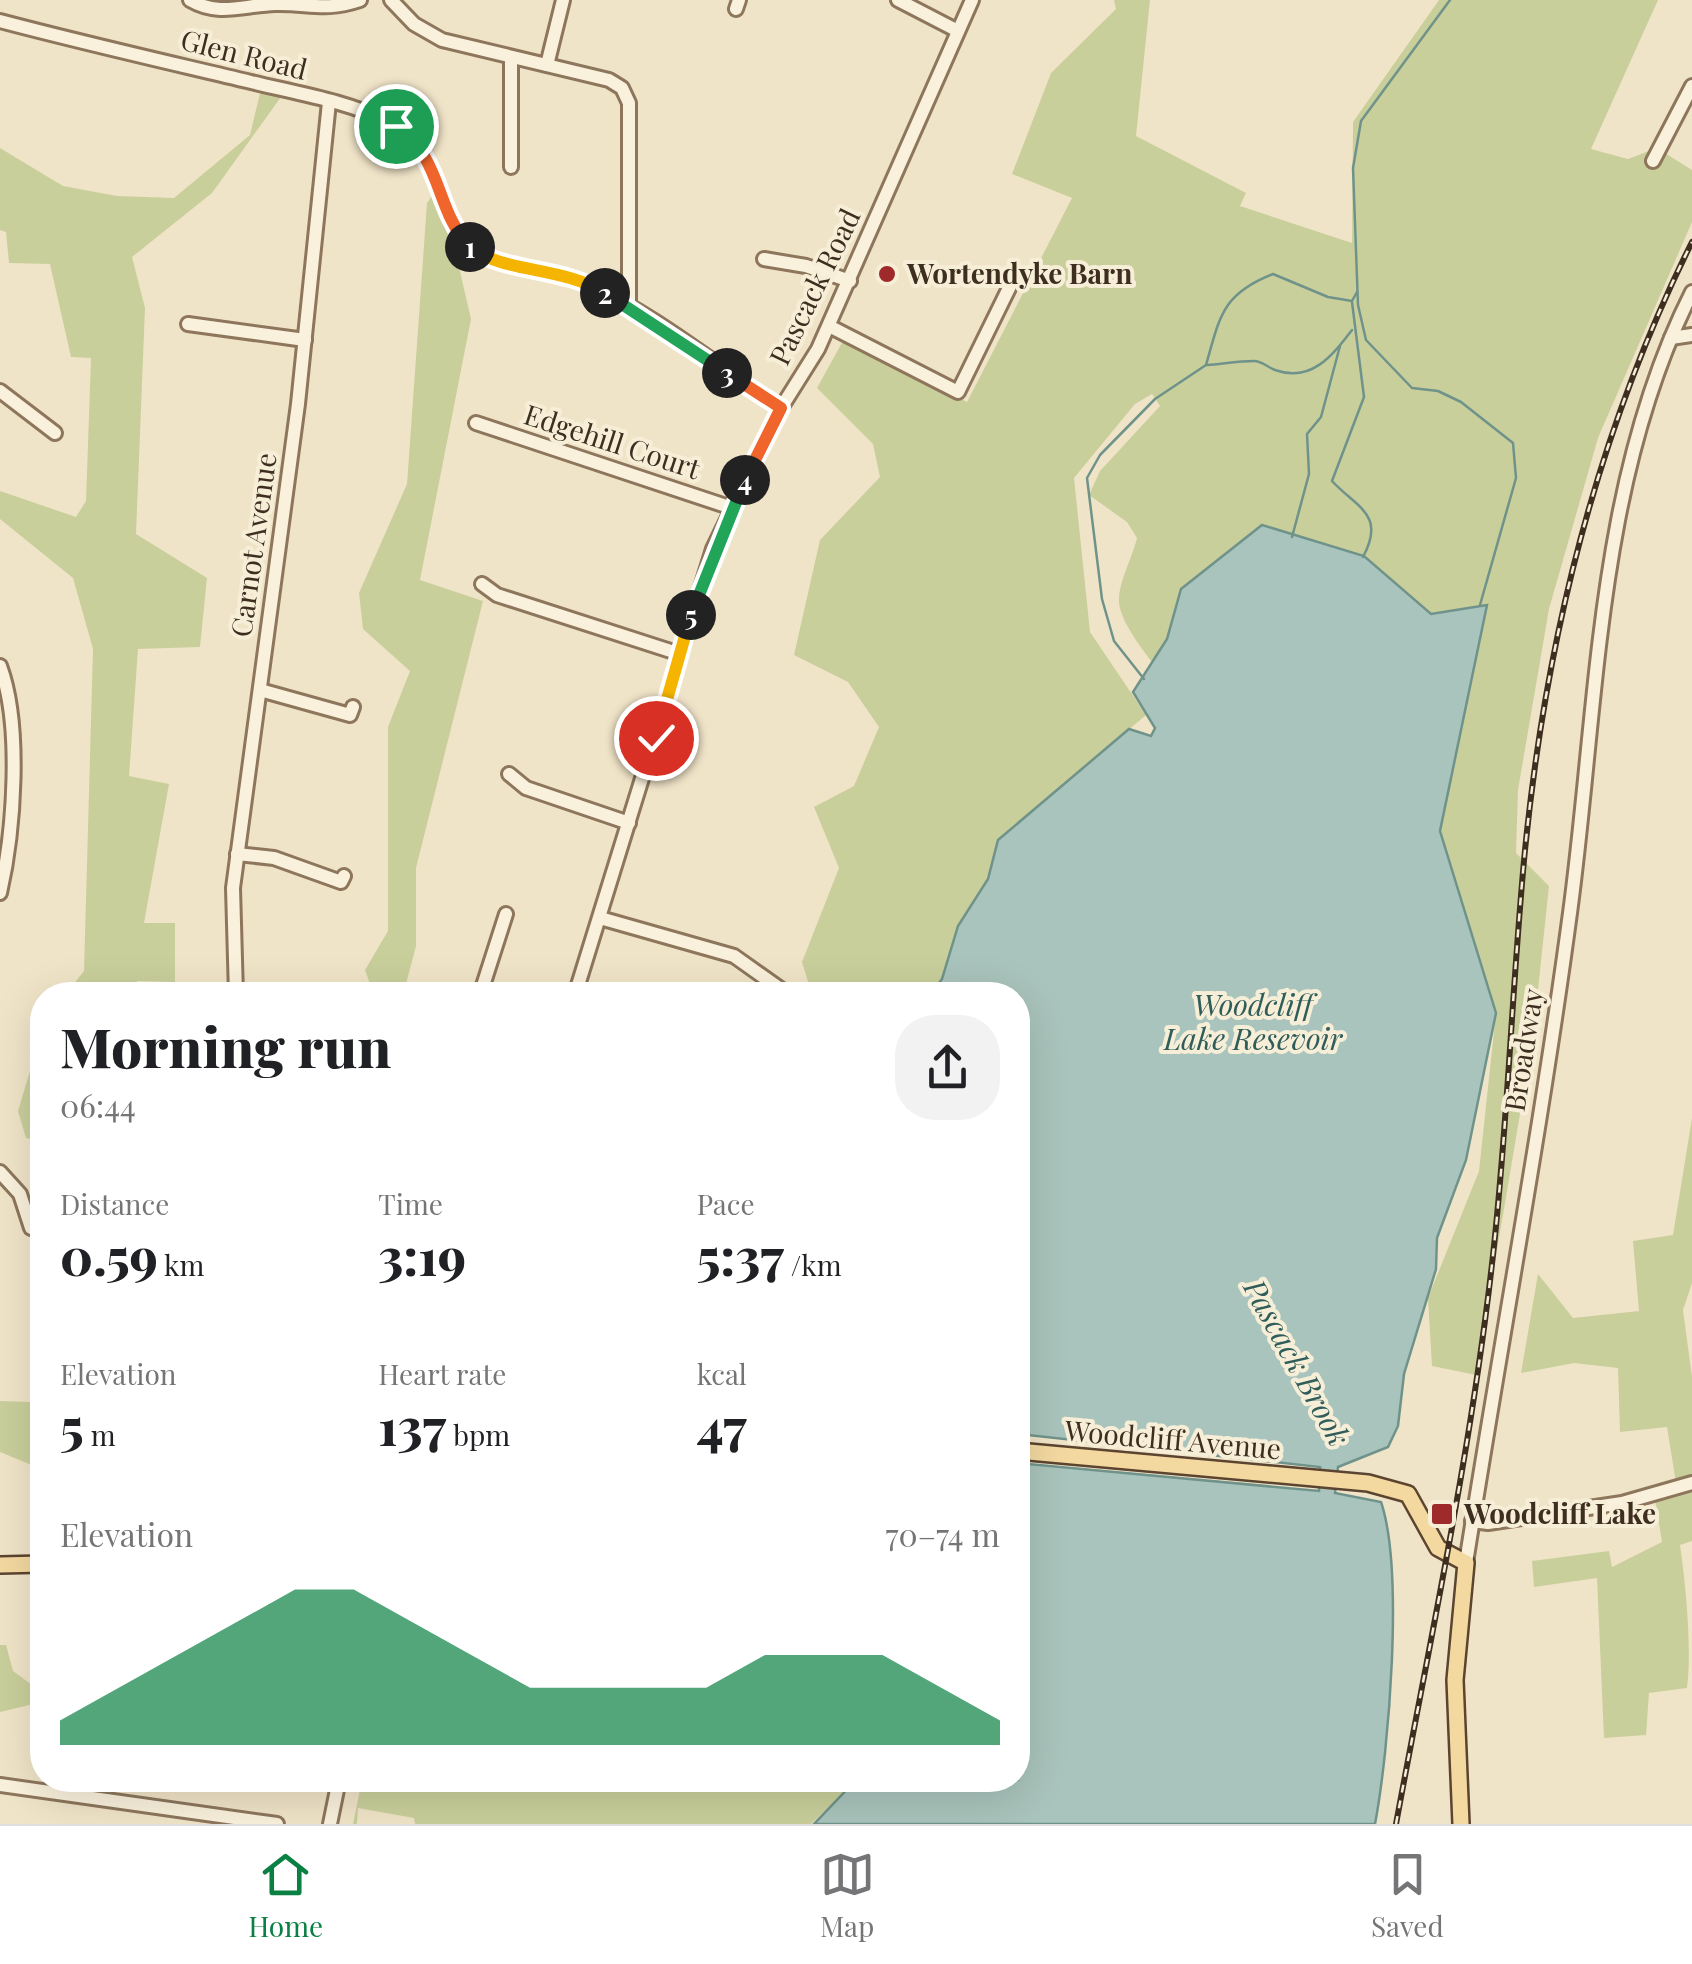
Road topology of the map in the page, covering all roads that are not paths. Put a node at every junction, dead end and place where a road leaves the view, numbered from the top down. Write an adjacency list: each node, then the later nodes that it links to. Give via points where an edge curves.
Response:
1 (190, 0): 2 (street, via 229,10 273,4 324,10)
2 (360, 0)
3 (391, 0): 9 (street, via 428,34)
4 (562, 0): 10 (street)
5 (898, 0): 8 (street)
6 (972, 0): 8 (street, Pascack Road)
7 (0, 20): 12 (street, Glen Road)
8 (958, 31): 16 (street, Pascack Road)
9 (512, 56): 10 (street); 14 (street)
10 (548, 66): 19 (street, via 608,80 627,95)
11 (1692, 86): 13 (street)
12 (330, 102): 19 (street, Glen Road, via 409,135 434,169 461,237 478,254 580,280); 24 (street, Carnot Avenue)
13 (1653, 161)
14 (511, 167)
15 (764, 259): 16 (street)
16 (850, 281): 21 (street, Pascack Road)
17 (1012, 282): 21 (street, via 958,392)
18 (1692, 292): 23 (street, Broadway)
19 (629, 308): 26 (street, Glen Road)
20 (188, 324): 24 (street)
21 (828, 326): 26 (street, Pascack Road)
22 (1692, 334): 23 (street)
23 (1671, 338): 50 (street, Broadway, via 1620,509 1559,994)
24 (305, 340): 33 (street, Carnot Avenue)
25 (0, 391): 28 (street)
26 (781, 408): 29 (street, Pascack Road)
27 (476, 422): 29 (street, Edgehill Court)
28 (55, 433)
29 (732, 508): 31 (street, Pascack Road)
30 (482, 584): 31 (street)
31 (680, 654): 36 (street, Pascack Road)
32 (0, 666): 39 (street, via 10,716 10,834)
33 (260, 690): 34 (street, via 350,714); 37 (street, Carnot Avenue)
34 (353, 707)
35 (509, 774): 36 (street, via 526,788)
36 (629, 824): 41 (street, Pascack Road)
37 (237, 854): 38 (street, via 274,858 341,882); 42 (street, Carnot Avenue, via 231,917)
38 (344, 876)
39 (0, 893)
40 (506, 914): 43 (street)
41 (600, 918): 44 (street, Pascack Road); 45 (street, via 734,956)
42 (235, 982)
43 (484, 982)
44 (579, 982)
45 (771, 982)
46 (0, 1172): 47 (street, via 20,1194)
47 (30, 1225)
48 (1030, 1452): 51 (main road, Woodcliff Avenue, via 1402,1491 1438,1548)
49 (1692, 1483): 50 (street, via 1622,1502)
50 (1472, 1521): 51 (street, Broadway)
51 (1466, 1563): 60 (main road, Broadway, via 1455,1664)
52 (30, 1564): 53 (main road)
53 (0, 1565)
54 (0, 1785): 55 (street)
55 (30, 1789)
56 (50, 1792): 58 (street)
57 (337, 1792): 59 (street)
58 (277, 1824)
59 (330, 1824)
60 (1461, 1824)

